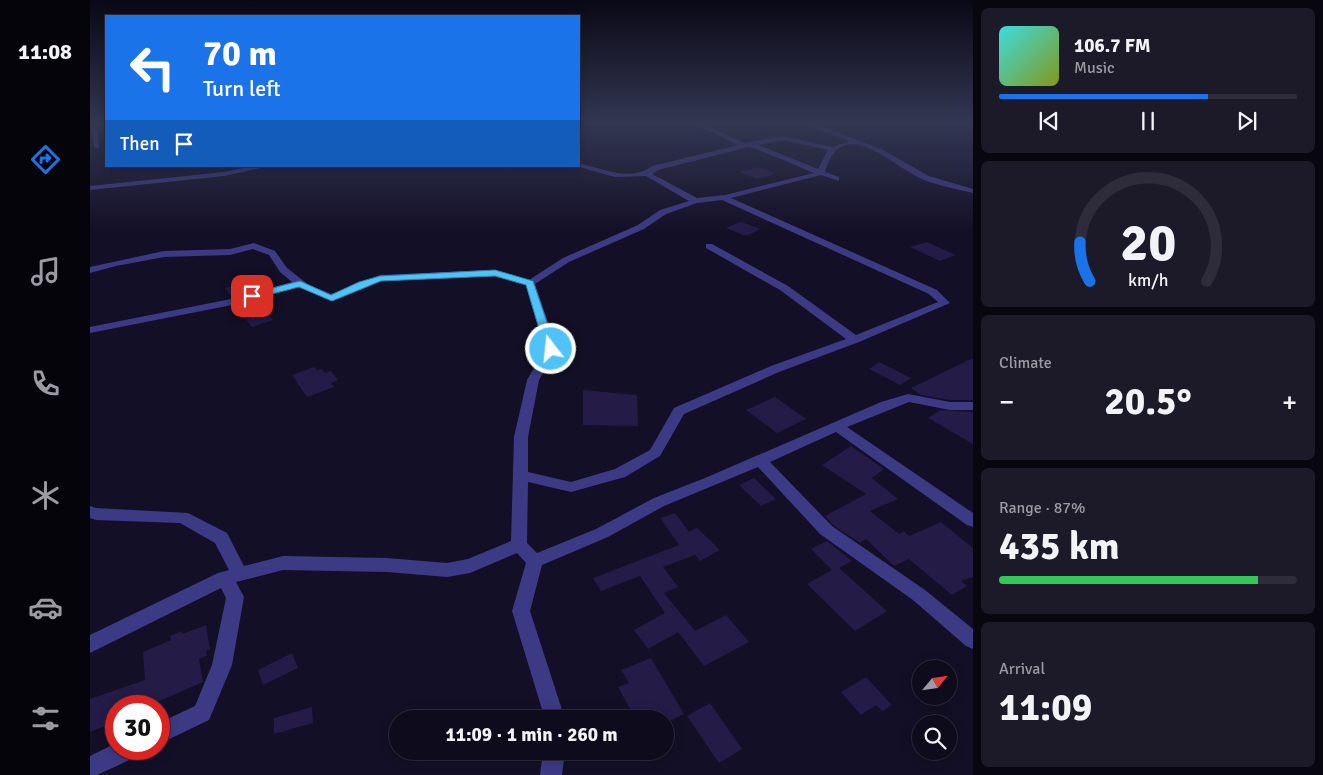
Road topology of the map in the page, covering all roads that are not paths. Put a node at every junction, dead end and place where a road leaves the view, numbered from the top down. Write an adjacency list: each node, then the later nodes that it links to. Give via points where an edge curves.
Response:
1 (685, 160): 8 (street, via 655,168)
2 (790, 160): 7 (street)
3 (825, 160): 7 (street)
4 (896, 160): 11 (street, via 926,178)
5 (580, 165): 8 (street, via 615,175)
6 (262, 167): 10 (street)
7 (822, 173): 9 (street); 12 (street)
8 (647, 174): 13 (street)
9 (836, 179)
10 (90, 188)
11 (973, 191)
12 (723, 197): 13 (street); 19 (street, via 932,292 945,304)
13 (696, 201): 17 (street, via 663,212 641,227 566,260)
14 (709, 246): 19 (street, via 784,288)
15 (90, 270): 16 (street, via 164,254 230,252 254,246 272,253 283,270)
16 (300, 283): 17 (street, via 332,298 380,278 495,273); 18 (street, via 237,301)
17 (530, 283): 23 (street, via 551,349 533,380 521,437)
18 (90, 330)
19 (855, 340): 23 (street, via 775,369 679,411 656,453 620,474 571,487)
20 (973, 406): 21 (street, via 950,406 908,398)
21 (836, 426): 22 (street); 25 (street)
22 (760, 460): 27 (street, via 658,502 602,533); 29 (street, via 826,530 919,595)
23 (520, 475): 26 (street)
24 (90, 512): 28 (street, via 182,517 222,538)
25 (973, 521)
26 (519, 545): 27 (street); 28 (street, via 459,569 283,563)
27 (535, 561): 31 (street, via 521,611)
28 (232, 576): 30 (street); 32 (street, via 234,597 222,665 202,714)
29 (973, 640)
30 (90, 644)
31 (552, 710)
32 (170, 729)
33 (105, 759): 35 (street)
34 (553, 760): 36 (street)
35 (90, 766)
36 (551, 775)

